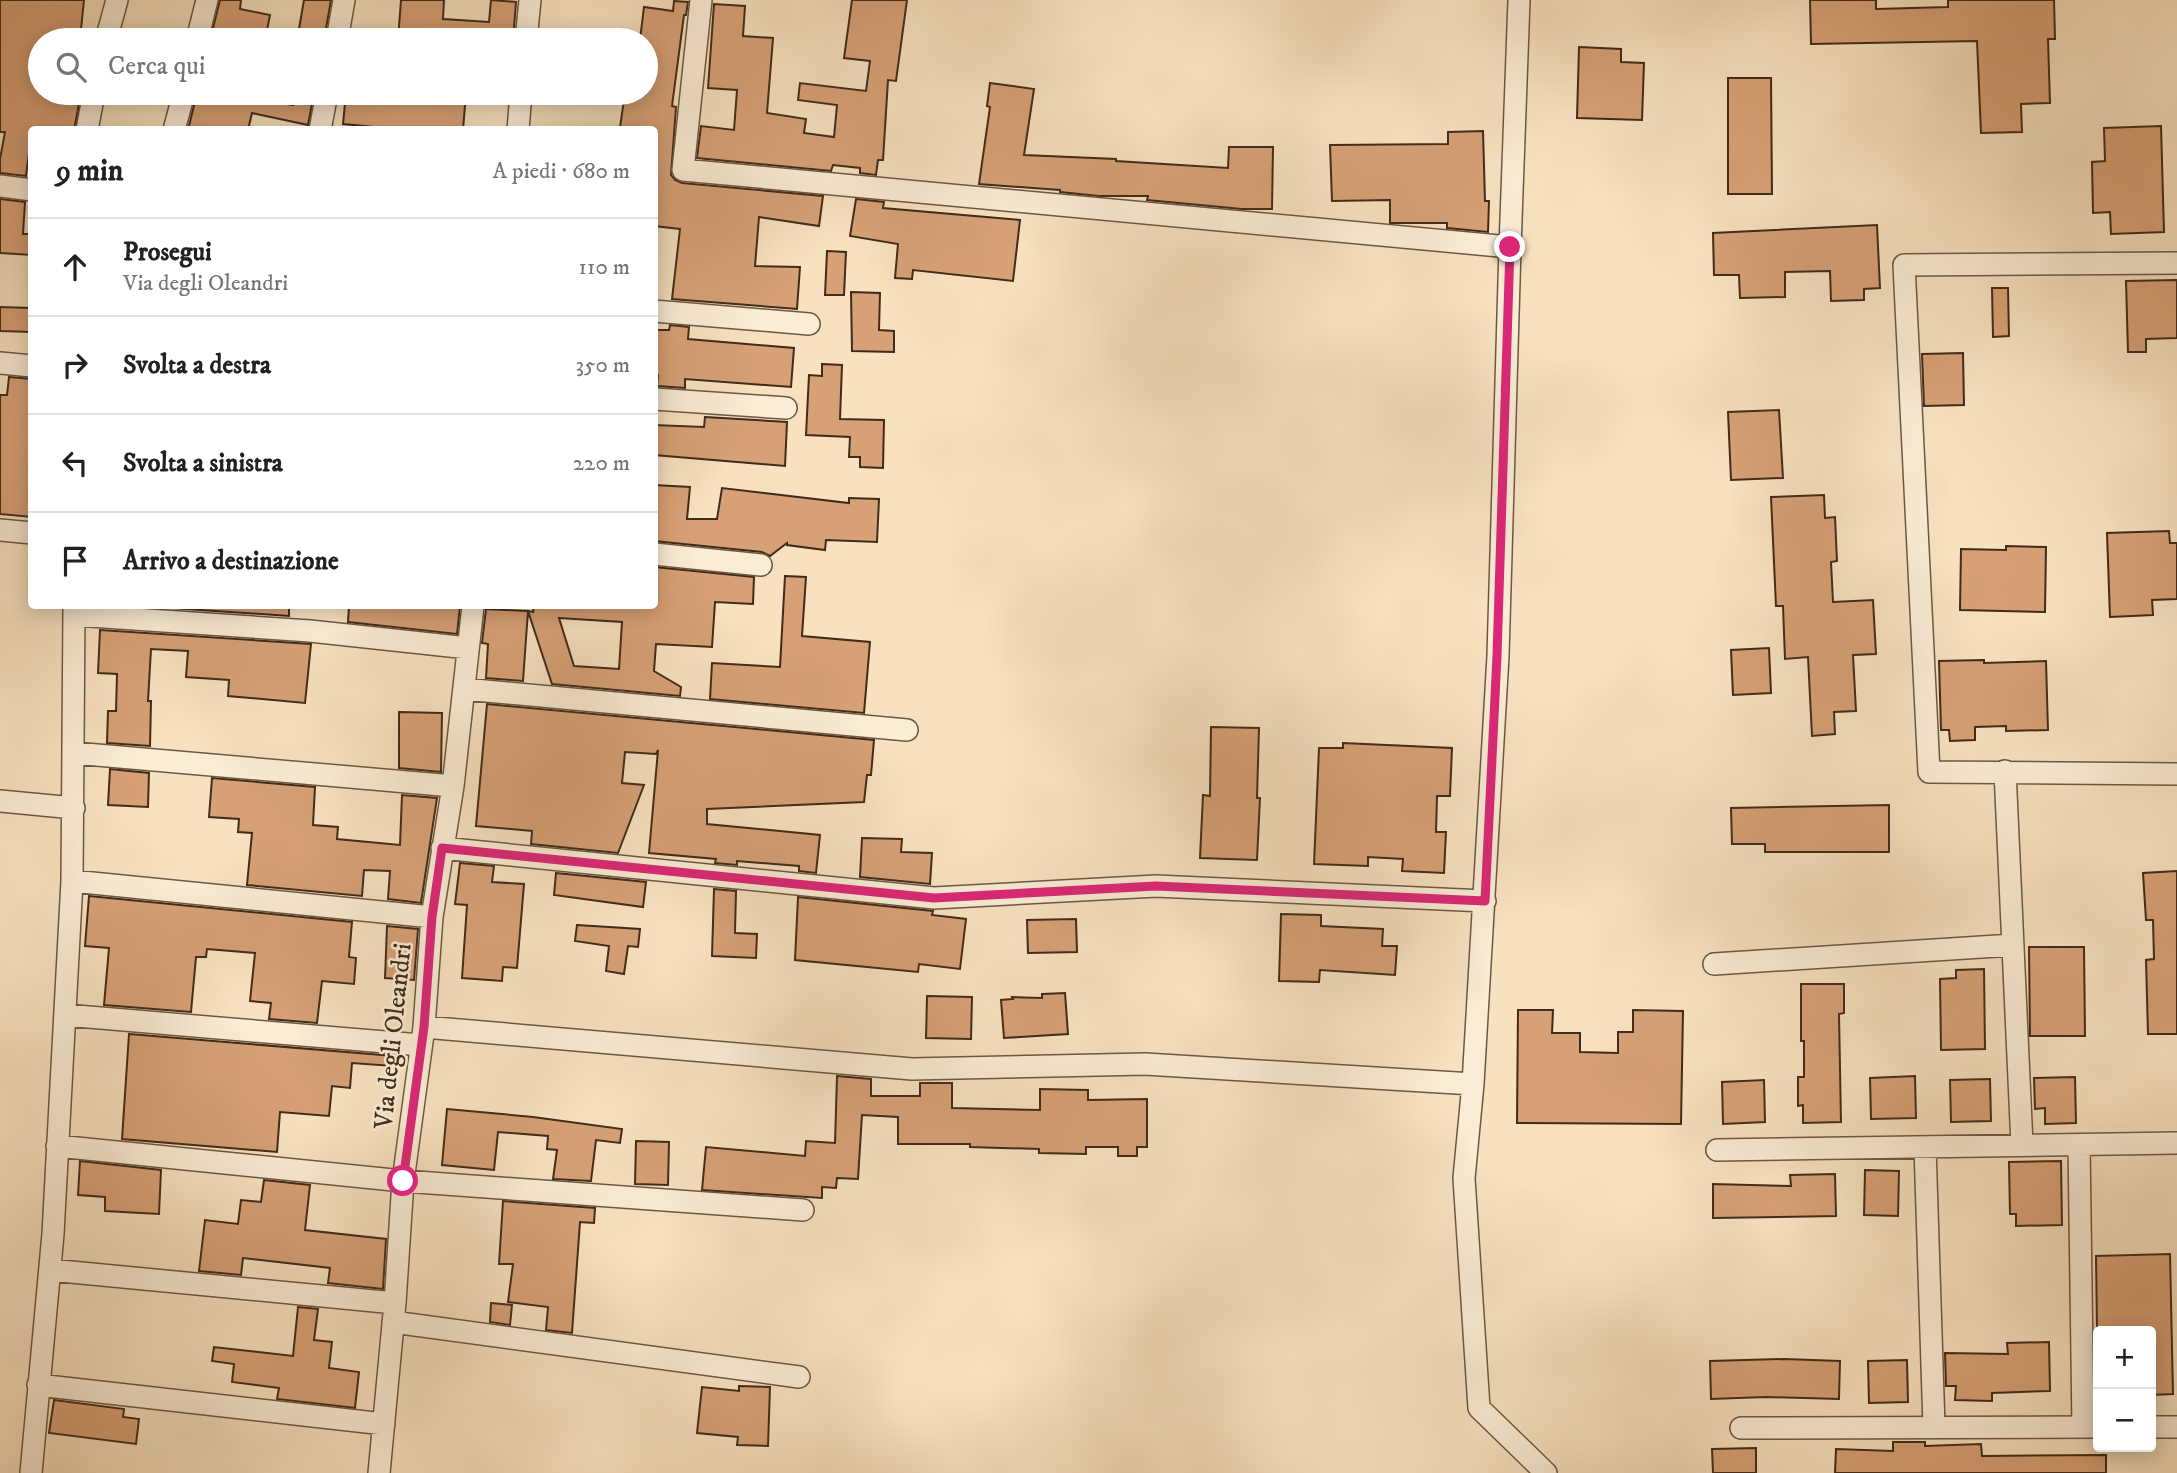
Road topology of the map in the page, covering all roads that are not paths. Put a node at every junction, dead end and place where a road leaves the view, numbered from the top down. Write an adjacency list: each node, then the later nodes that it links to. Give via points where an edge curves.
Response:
1 (117, 0): 7 (street)
2 (207, 0): 8 (street)
3 (344, 0): 9 (street)
4 (530, 0): 10 (street)
5 (701, 0): 21 (street, via 683,170)
6 (1519, 0): 21 (street)
7 (109, 28)
8 (200, 28)
9 (339, 28)
10 (527, 28)
11 (92, 105): 15 (street)
12 (181, 105): 16 (street)
13 (325, 105): 17 (street)
14 (520, 105): 18 (street)
15 (88, 126)
16 (175, 126)
17 (321, 126)
18 (519, 126)
19 (0, 186): 20 (street)
20 (28, 190)
21 (1510, 247): 46 (street)
22 (2177, 263): 39 (street, via 1904,265 1929,772)
23 (658, 311): 24 (street)
24 (809, 324)
25 (0, 362): 26 (street)
26 (28, 366)
27 (658, 398): 28 (street)
28 (786, 408)
29 (0, 530): 30 (street)
30 (28, 533)
31 (658, 554): 32 (street)
32 (761, 565)
33 (473, 609): 35 (street, Via degli Oleandri)
34 (75, 610): 35 (street); 38 (street)
35 (468, 648): 36 (street, Via degli Oleandri)
36 (464, 690): 37 (street); 41 (street, Via degli Oleandri)
37 (907, 730)
38 (74, 753): 41 (street); 43 (street)
39 (2005, 771): 40 (street); 48 (street)
40 (2177, 774)
41 (453, 786): 44 (street, Via degli Oleandri)
42 (0, 801): 43 (street)
43 (74, 808): 45 (street)
44 (442, 848): 46 (street, via 934,898 1156,886); 47 (street, Via degli Oleandri)
45 (72, 881): 47 (street); 50 (street)
46 (1485, 901): 52 (street)
47 (432, 917): 51 (street, Via degli Oleandri)
48 (2013, 945): 49 (street); 54 (street)
49 (1714, 964)
50 (65, 1015): 51 (street); 56 (street)
51 (423, 1036): 52 (street, via 912,1069 1145,1063); 59 (street, Via degli Oleandri)
52 (1473, 1084): 73 (street, via 1464,1178 1479,1408)
53 (2177, 1143): 55 (street)
54 (2022, 1145): 55 (street); 57 (street)
55 (2079, 1145): 67 (street)
56 (57, 1146): 59 (street); 61 (street)
57 (1925, 1147): 58 (street); 66 (street)
58 (1717, 1150)
59 (403, 1181): 60 (street); 62 (street, Via degli Oleandri)
60 (803, 1209)
61 (50, 1270): 62 (street); 64 (street)
62 (394, 1312): 63 (street); 65 (street, Via degli Oleandri)
63 (799, 1377)
64 (38, 1385): 65 (street); 71 (street)
65 (384, 1424): 72 (street, Via degli Oleandri)
66 (1934, 1427): 67 (street); 70 (street)
67 (2091, 1427)
68 (2156, 1427): 69 (street)
69 (2177, 1427)
70 (1741, 1428)
71 (32, 1473)
72 (379, 1473)
73 (1546, 1473)

